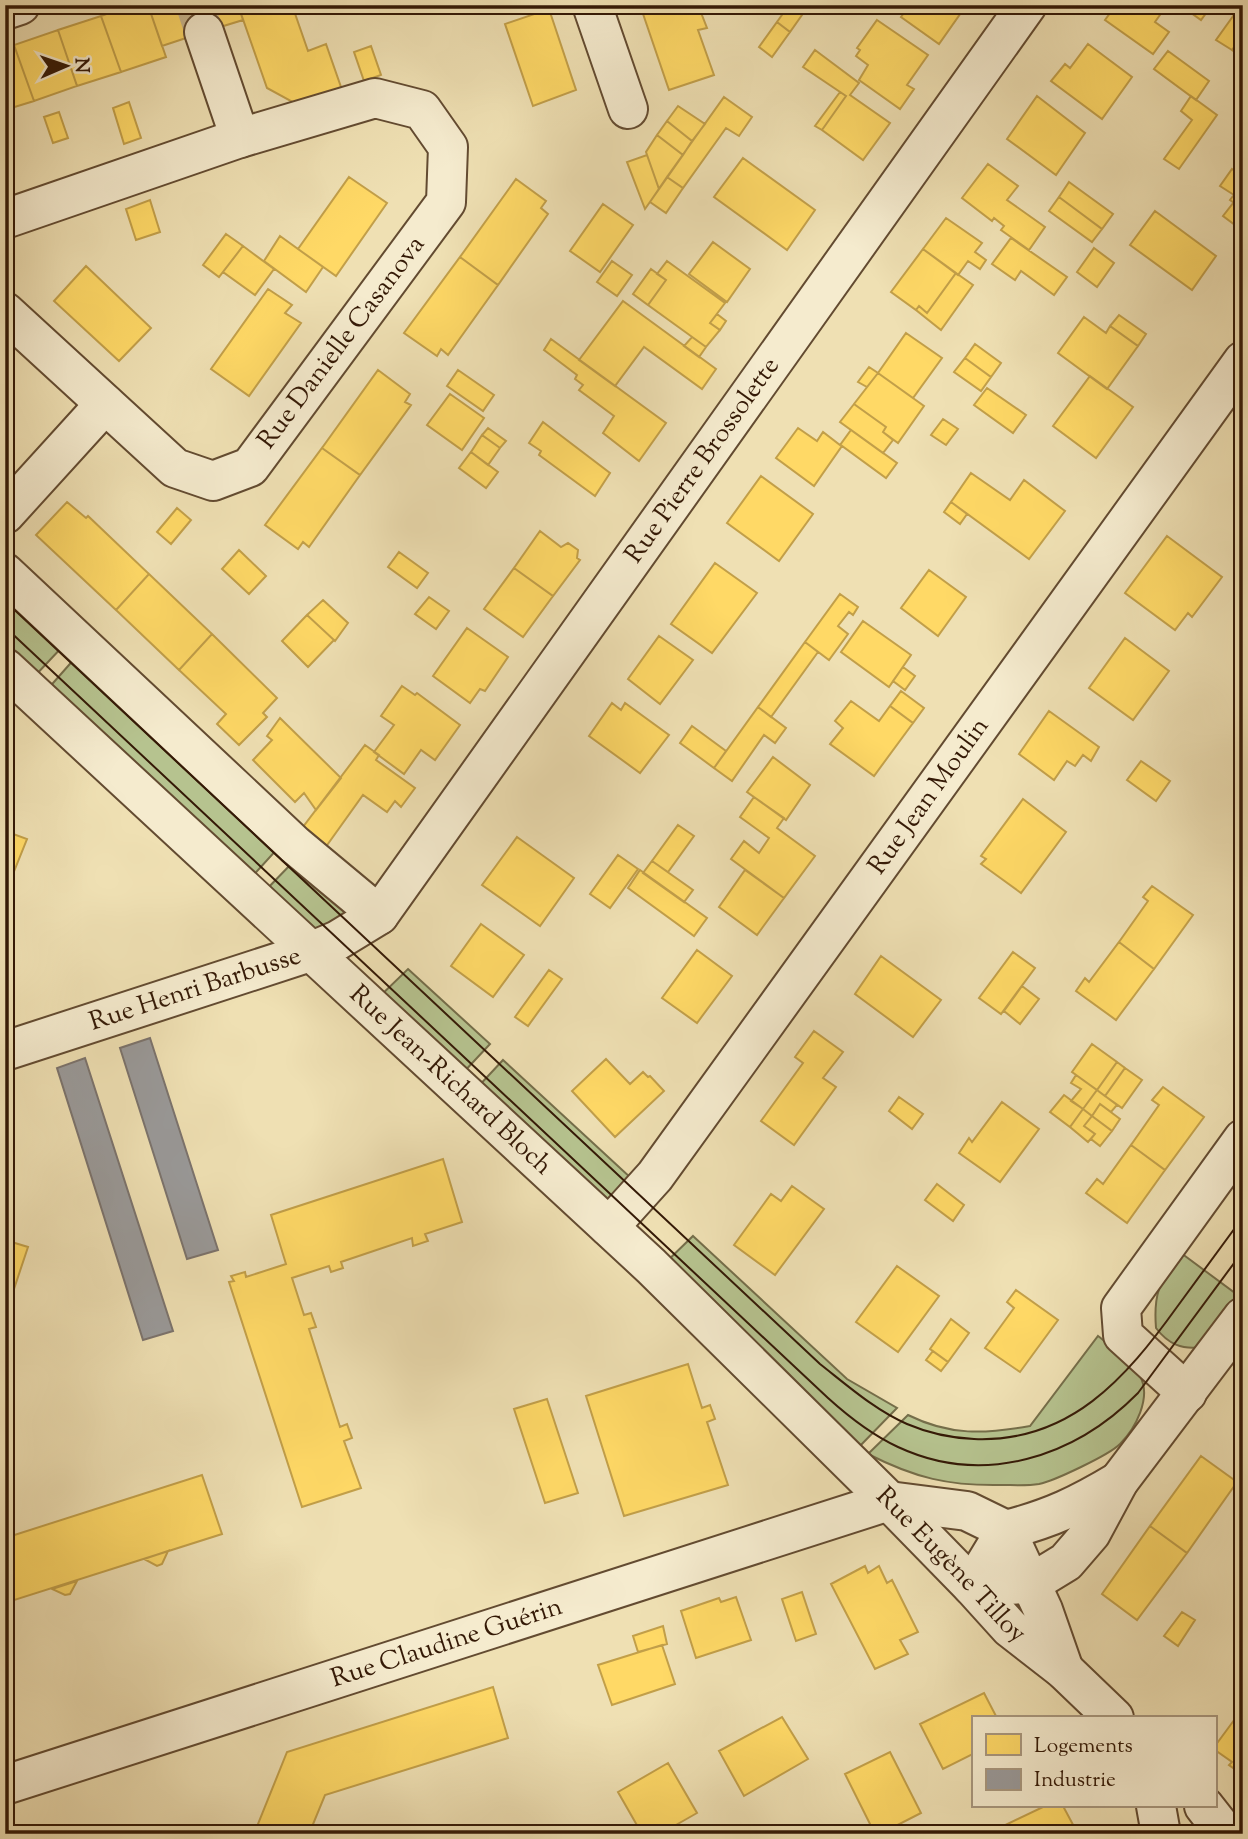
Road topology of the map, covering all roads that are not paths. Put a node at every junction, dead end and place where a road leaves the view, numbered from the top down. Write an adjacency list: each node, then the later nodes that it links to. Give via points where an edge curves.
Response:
1 (20, 5): 4 (street)
2 (592, 5): 6 (street)
3 (1027, 5): 15 (street, Rue Pierre Brossolette)
4 (5, 10)
5 (204, 32): 7 (street)
6 (628, 109)
7 (240, 138): 8 (street, Rue Danielle Casanova); 11 (street, Rue Danielle Casanova, via 375,98 422,110 448,147 446,202 250,467 213,481 175,468)
8 (5, 219)
9 (5, 312): 11 (street, Rue Danielle Casanova)
10 (1243, 361): 19 (street, Rue Jean Moulin, via 655,1176)
11 (105, 404): 12 (street)
12 (5, 514)
13 (5, 573): 15 (street, via 295,845)
14 (5, 668): 16 (street, Rue Jean-Richard Bloch)
15 (379, 915): 16 (street, Rue Henri Barbusse)
16 (310, 951): 17 (street, Rue Henri Barbusse); 19 (street, Rue Jean-Richard Bloch)
17 (5, 1051)
18 (1243, 1139): 21 (street, via 1121,1308 1123,1335)
19 (609, 1227): 23 (street, Rue Jean-Richard Bloch)
20 (1243, 1317): 21 (street)
21 (1187, 1393): 22 (street)
22 (1119, 1481): 24 (street, via 1045,1520); 25 (street, via 1091,1533 1066,1562)
23 (889, 1501): 24 (street, Rue Eugène Tilloy, via 967,1511); 26 (street, Rue Eugène Tilloy); 29 (street, Rue Claudine Guérin)
24 (1006, 1530): 25 (street, Rue Eugène Tilloy); 26 (street)
25 (1030, 1584): 26 (street); 27 (street, Rue Eugène Tilloy)
26 (972, 1586): 27 (street, Rue Eugène Tilloy, via 1010,1628)
27 (1064, 1670): 28 (street, Rue Eugène Tilloy)
28 (1112, 1716)
29 (5, 1785)
30 (1156, 1808): 32 (street)
31 (1206, 1808): 33 (street)
32 (1161, 1834)
33 (1226, 1834)

